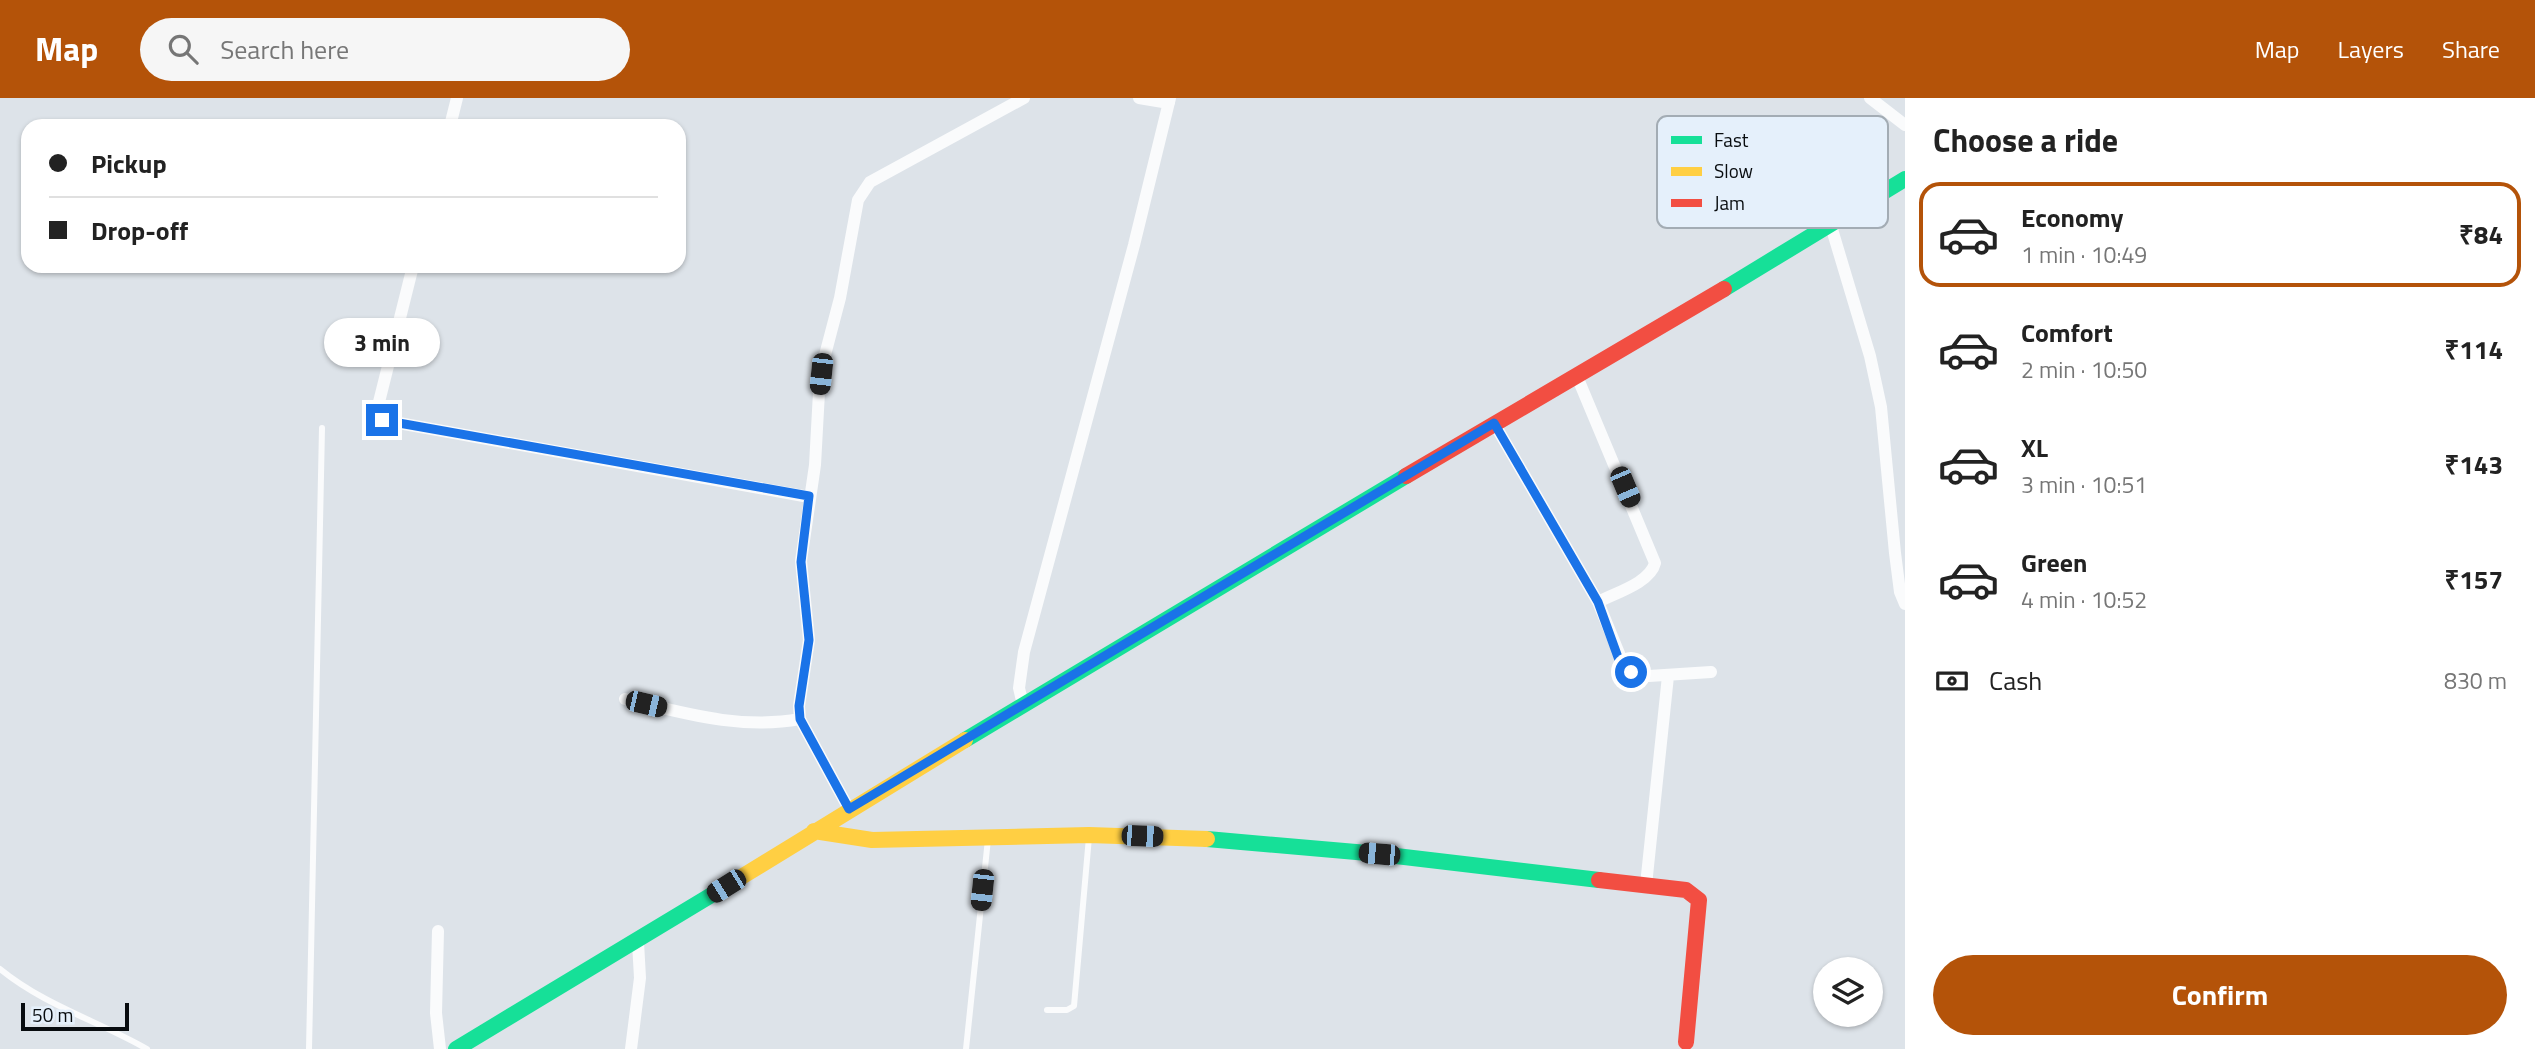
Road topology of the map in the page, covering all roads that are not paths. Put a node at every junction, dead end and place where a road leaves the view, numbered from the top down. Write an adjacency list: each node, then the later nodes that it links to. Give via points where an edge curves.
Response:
1 (457, 98): 6 (street)
2 (1024, 98): 16 (street, via 862,190 821,374 816,464)
3 (1139, 98): 5 (street)
4 (1870, 98): 7 (street)
5 (1170, 100): 22 (street, via 1024,652)
6 (452, 119)
7 (1905, 125)
8 (1905, 179): 9 (main road)
9 (1888, 190)
10 (1828, 228): 13 (main road)
11 (1832, 228): 18 (street, via 1881,407 1895,553)
12 (411, 273): 16 (street, via 377,410 382,420)
13 (1576, 374): 14 (main road); 17 (street, via 1655,563 1641,580)
14 (1494, 423): 17 (street); 22 (main road)
15 (322, 428): 35 (lane)
16 (809, 496): 23 (street, via 801,562 809,640)
17 (1598, 602): 20 (street, via 1625,668)
18 (1905, 604)
19 (1711, 672): 20 (street)
20 (1668, 676): 28 (street)
21 (625, 699): 23 (street, via 733,723 760,725)
22 (1023, 705): 24 (main road)
23 (800, 719): 24 (street)
24 (849, 809): 25 (main road)
25 (814, 831): 27 (main road, via 872,840); 30 (main road)
26 (1089, 835): 27 (main road); 28 (main road, via 1195,838 1366,853); 32 (lane, via 1074,1006)
27 (988, 837): 39 (lane)
28 (1646, 885): 33 (main road, via 1686,890 1699,900)
29 (439, 931): 36 (street, via 436,1013)
30 (638, 942): 37 (main road); 38 (street, via 640,978)
31 (0, 969): 34 (lane, via 55,1006)
32 (1047, 1010)
33 (1686, 1042)
34 (147, 1049)
35 (309, 1049)
36 (440, 1049)
37 (456, 1049)
38 (631, 1049)
39 (966, 1049)

